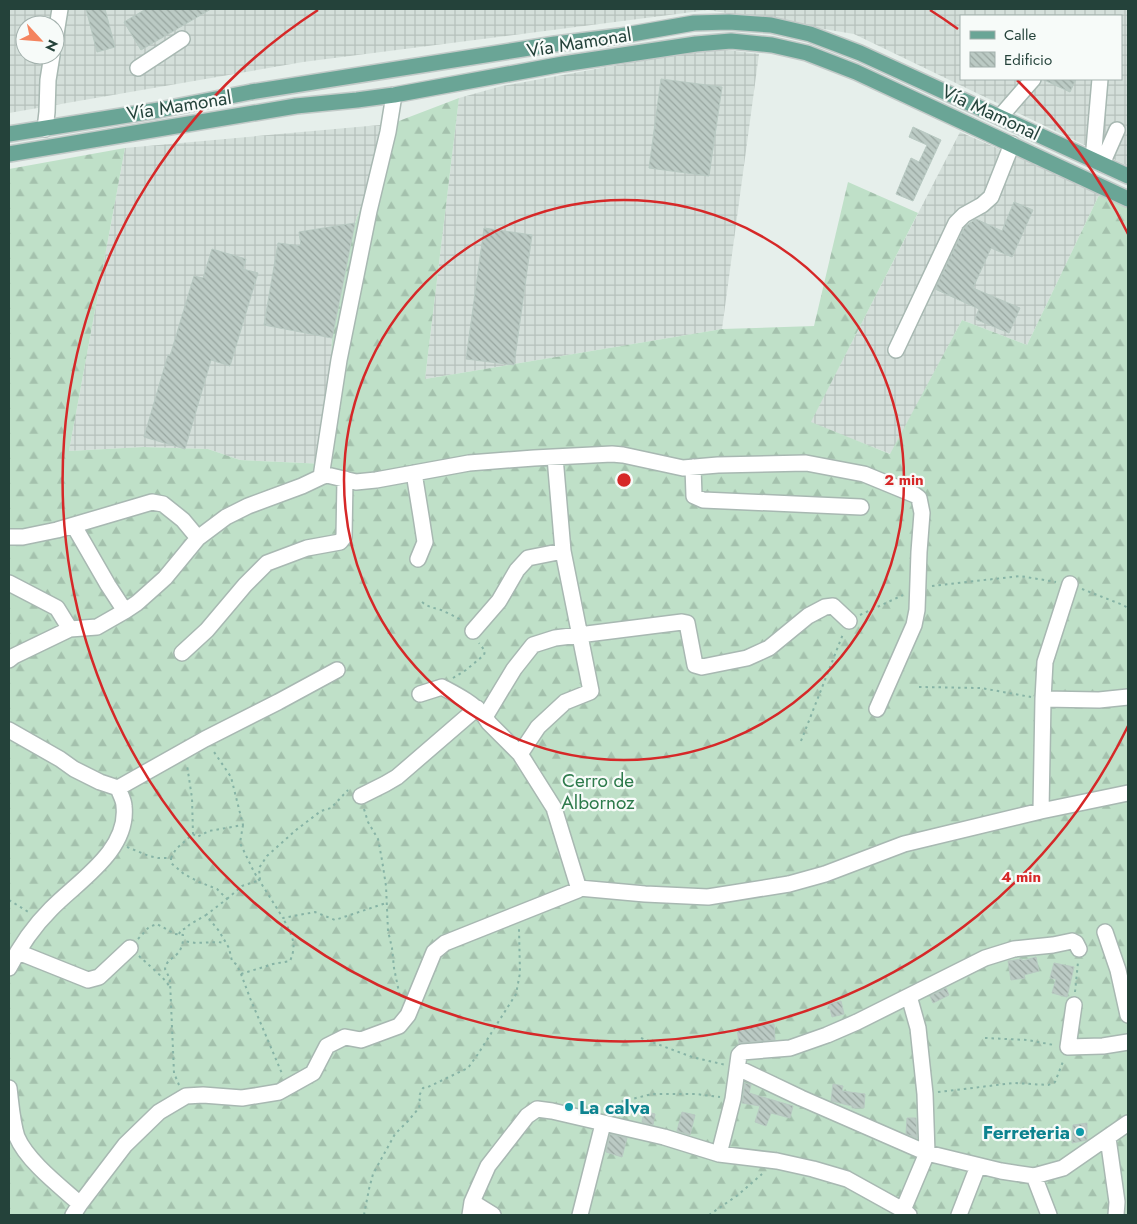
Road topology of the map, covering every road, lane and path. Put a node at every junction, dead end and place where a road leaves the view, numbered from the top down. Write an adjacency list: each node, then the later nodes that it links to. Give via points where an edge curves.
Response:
1 (182, 39): 3 (street)
2 (50, 65): 8 (street)
3 (138, 68)
4 (1032, 80): 7 (street)
5 (1100, 80): 13 (street)
6 (394, 95): 11 (main road, Vía Mamonal, via 696,44 772,45 807,53 856,72); 12 (main road, Vía Mamonal, via 296,106); 20 (street, via 339,360)
7 (1000, 117): 8 (main road, Vía Mamonal, via 860,53 810,34 771,25 729,22 694,23 545,46 251,92); 13 (main road, Vía Mamonal)
8 (45, 129): 10 (main road, Vía Mamonal)
9 (1117, 130): 13 (street)
10 (9, 134)
11 (1012, 144): 15 (main road, Vía Mamonal); 16 (street, via 991,197 956,222)
12 (9, 154)
13 (1097, 162): 14 (main road, Vía Mamonal)
14 (1128, 176)
15 (1128, 199)
16 (896, 350)
17 (554, 457): 18 (street, via 612,454 683,468); 19 (street, via 469,463); 26 (street)
18 (693, 467): 22 (street, via 694,496 703,500); 30 (street, via 806,463 864,474 914,494 919,498 922,513)
19 (414, 473): 21 (street, via 356,482); 27 (street, via 425,542)
20 (321, 477): 21 (street); 25 (street, via 248,506 226,517)
21 (345, 479): 38 (street, via 344,537 340,542 307,548 267,563)
22 (861, 507)
23 (74, 526): 24 (street, via 24,537); 25 (street, via 152,502 163,504); 33 (street)
24 (9, 537)
25 (198, 538): 33 (street, via 165,578)
26 (563, 551): 36 (street, via 528,558); 37 (street)
27 (418, 559)
28 (9, 583): 35 (street, via 57,608)
29 (1070, 584): 30 (path, via 1020,576); 32 (path); 45 (street, via 1045,662)
30 (918, 587): 34 (path); 46 (street, via 914,625)
31 (422, 602): 36 (path, via 457,618)
32 (1128, 608)
33 (124, 611): 35 (street, via 97,626)
34 (849, 621): 37 (street, via 833,606 825,607 808,616 769,648 747,658 702,667 695,665 687,623); 50 (path)
35 (70, 629): 39 (street)
36 (473, 632): 41 (path, via 485,651 484,655)
37 (580, 635): 47 (street, via 534,645); 52 (street, via 591,691 565,702 538,727)
38 (182, 653)
39 (9, 660)
40 (336, 670): 49 (street)
41 (442, 687): 43 (street); 47 (street)
42 (919, 687): 45 (path, via 981,688)
43 (420, 694)
44 (1128, 696): 45 (street, via 1098,700)
45 (1043, 699): 56 (street)
46 (877, 709)
47 (481, 713): 52 (street); 54 (street, via 397,777)
48 (9, 730): 53 (street, via 74,769)
49 (205, 739): 51 (street); 57 (path, via 231,777)
50 (801, 741)
51 (184, 751): 53 (street); 58 (path, via 192,798)
52 (520, 754): 62 (street, via 554,808)
53 (118, 788): 59 (street, via 124,804 124,821)
54 (355, 793): 61 (path, via 331,808 321,810 267,856 259,868); 65 (path, via 378,839)
55 (1128, 793): 56 (street)
56 (1041, 811): 62 (street, via 904,844 825,874 788,884 708,897)
57 (243, 825): 58 (path, via 209,831 196,837); 61 (path, via 240,843)
58 (193, 834): 60 (path, via 176,849)
59 (114, 844): 60 (path, via 149,856); 69 (street, via 97,866)
60 (172, 858): 63 (path, via 171,863 184,874 217,889)
61 (260, 880): 63 (path, via 242,886); 68 (path)
62 (579, 888): 66 (street)
63 (228, 899): 67 (path)
64 (9, 900): 69 (path)
65 (386, 903): 68 (path, via 336,920 315,912); 82 (path, via 394,968)
66 (519, 914): 82 (street, via 445,943 434,952); 105 (path, via 520,973 516,994 468,1068 420,1091 419,1108 395,1134 373,1174)
67 (206, 915): 71 (path); 73 (path)
68 (283, 918): 78 (path, via 294,941 290,961)
69 (41, 920): 76 (street)
70 (1106, 932): 83 (street)
71 (179, 934): 72 (path, via 183,935); 74 (path, via 157,924 148,927)
72 (183, 941): 73 (path); 79 (path, via 165,969)
73 (226, 944): 78 (path)
74 (130, 948): 76 (street, via 99,977 88,980); 79 (path, via 166,980)
75 (1079, 949): 80 (street, via 1072,941 1014,949 985,958); 81 (path)
76 (18, 952): 77 (street)
77 (9, 968)
78 (241, 974): 89 (path)
79 (170, 988): 92 (path, via 174,1073 178,1084)
80 (909, 996): 88 (street, via 850,1025 790,1048 742,1052); 91 (street, via 918,1028)
81 (1074, 1004): 87 (street)
82 (408, 1015): 89 (street, via 399,1026 361,1040 344,1037 327,1046 313,1073)
83 (1128, 1015)
84 (641, 1038): 88 (path, via 692,1057)
85 (985, 1038): 87 (path)
86 (1128, 1042): 87 (street)
87 (1068, 1046): 91 (path, via 1054,1082 1048,1085 1014,1082)
88 (738, 1068): 93 (street); 98 (street)
89 (288, 1087): 92 (street, via 279,1092 242,1098)
90 (9, 1088): 103 (street, via 18,1139)
91 (925, 1094): 98 (street)
92 (193, 1095): 103 (street, via 159,1112 132,1138)
93 (732, 1099): 95 (path, via 696,1094 652,1094 620,1102); 97 (street)
94 (1128, 1123): 96 (street)
95 (609, 1125): 97 (street); 102 (street, via 552,1111 537,1110 527,1116 488,1166); 107 (street)
96 (1108, 1138): 101 (street, via 1063,1168); 111 (street)
97 (720, 1154): 99 (street)
98 (926, 1154): 100 (street); 104 (street)
99 (777, 1161): 104 (street, via 847,1179); 108 (path)
100 (978, 1166): 101 (street); 109 (street)
101 (1034, 1176): 110 (street)
102 (471, 1208): 106 (street)
103 (76, 1210)
104 (906, 1212)
105 (364, 1215)
106 (493, 1215)
107 (580, 1215)
108 (709, 1215)
109 (959, 1215)
110 (1049, 1215)
111 (1116, 1215)

